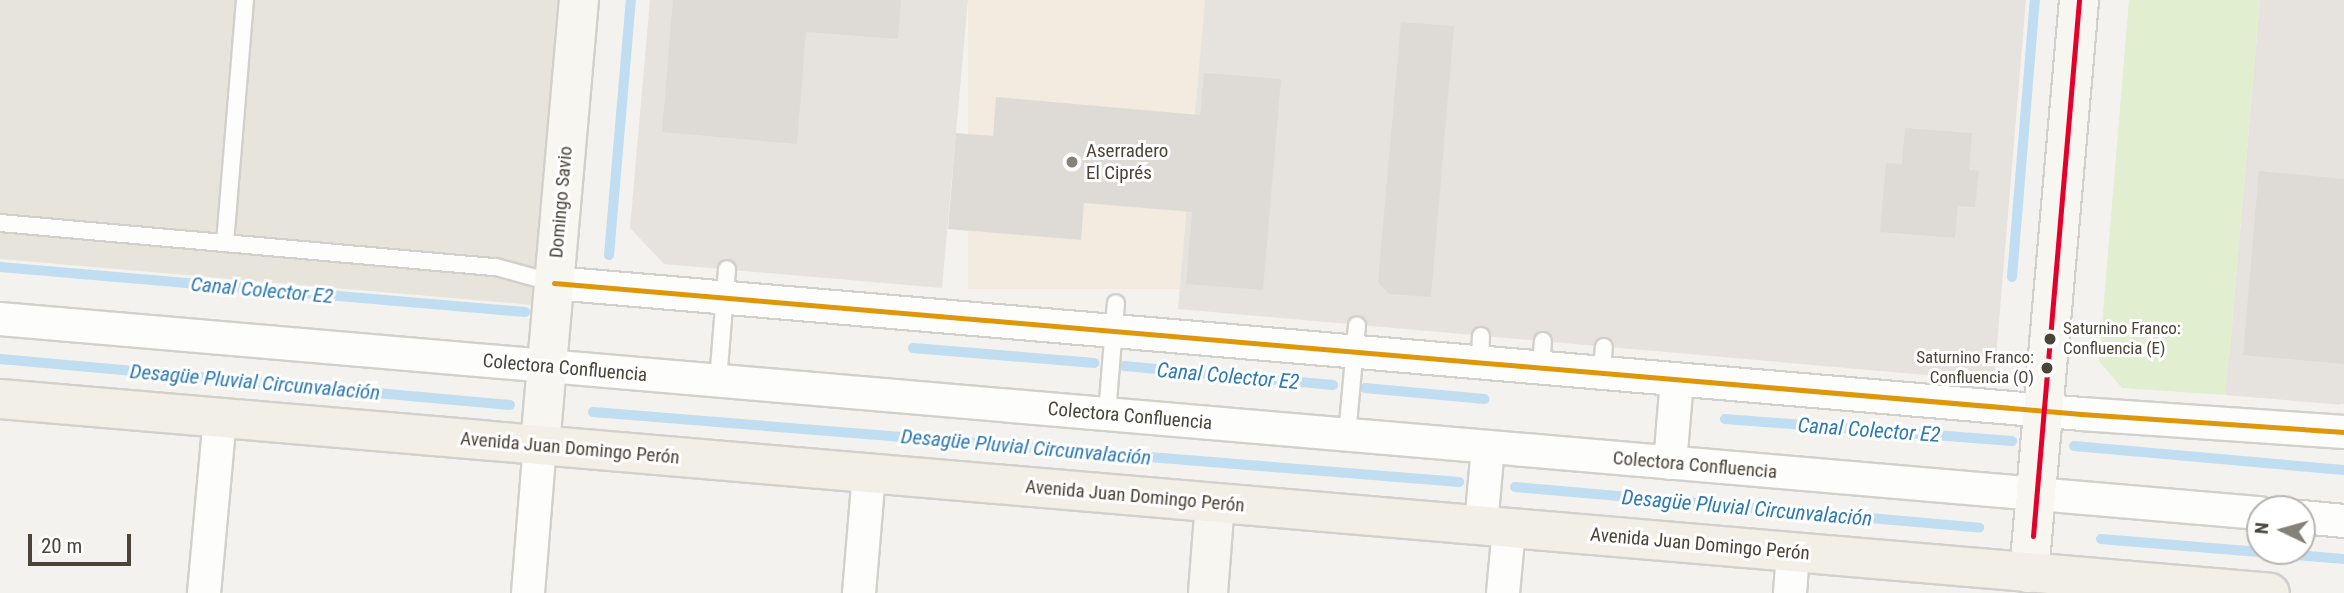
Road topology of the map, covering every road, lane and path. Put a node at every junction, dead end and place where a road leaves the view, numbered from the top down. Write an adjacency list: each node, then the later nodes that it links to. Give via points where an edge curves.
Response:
1 (245, 0): 5 (lane)
2 (579, 0): 6 (street, Domingo Savio)
3 (2079, 0): 15 (street)
4 (0, 223): 5 (lane)
5 (225, 243): 6 (lane, via 496,267)
6 (554, 282): 7 (street); 11 (street, Domingo Savio)
7 (726, 283): 8 (street); 13 (lane)
8 (1115, 317): 10 (street); 16 (lane)
9 (0, 319): 11 (street, Colectora Confluencia)
10 (1356, 338): 12 (street, via 1603,360); 19 (lane)
11 (547, 366): 13 (street, Colectora Confluencia); 20 (street, Domingo Savio)
12 (1677, 379): 15 (street); 22 (street)
13 (718, 381): 16 (street, Colectora Confluencia)
14 (0, 399): 17 (main road, Avenida Juan Domingo Perón)
15 (2044, 411): 18 (street); 24 (street)
16 (1107, 414): 19 (street, Colectora Confluencia)
17 (220, 418): 20 (main road, Avenida Juan Domingo Perón); 33 (street)
18 (2344, 432)
19 (1348, 435): 21 (street, Colectora Confluencia)
20 (540, 445): 23 (main road, Avenida Juan Domingo Perón); 34 (street)
21 (1488, 447): 22 (street, Colectora Confluencia); 29 (street)
22 (1670, 463): 24 (street, Colectora Confluencia)
23 (869, 473): 25 (main road, Avenida Juan Domingo Perón); 35 (street)
24 (2036, 494): 26 (street, Colectora Confluencia); 31 (street)
25 (1215, 503): 29 (main road, Avenida Juan Domingo Perón); 36 (street)
26 (2246, 512)
27 (2316, 518): 28 (street)
28 (2344, 521)
29 (1495, 527): 30 (main road, Avenida Juan Domingo Perón); 37 (street)
30 (1793, 552): 31 (main road, Avenida Juan Domingo Perón); 38 (street)
31 (2029, 573): 32 (main road, Avenida Juan Domingo Perón)
32 (2072, 585): 39 (main road, Avenida Juan Domingo Perón)
33 (204, 593)
34 (528, 593)
35 (859, 593)
36 (1208, 593)
37 (1503, 593)
38 (1790, 593)
39 (2270, 593)

